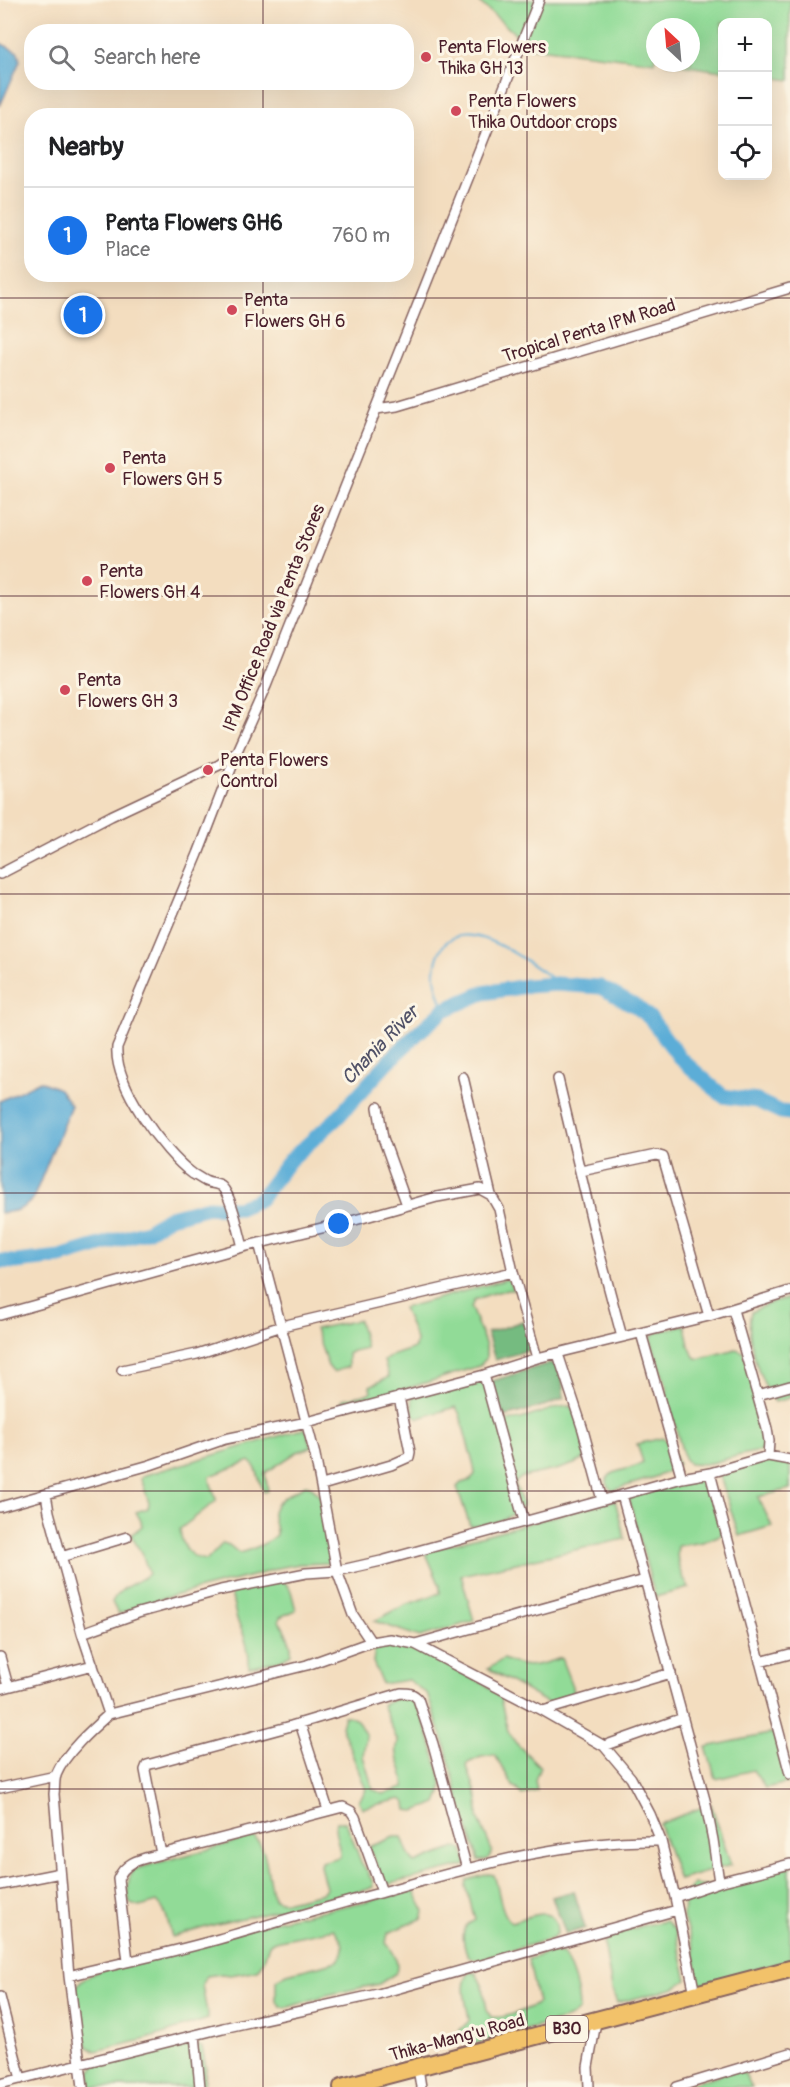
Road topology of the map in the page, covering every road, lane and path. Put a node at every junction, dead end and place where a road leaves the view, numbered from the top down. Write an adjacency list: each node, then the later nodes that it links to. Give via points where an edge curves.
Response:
1 (539, 0): 3 (street, IPM Office Road via Penta Stores)
2 (790, 288): 3 (street, Tropical Penta IPM Road)
3 (375, 412): 4 (street, IPM Office Road via Penta Stores)
4 (237, 751): 5 (street, IPM Office Road via Penta Stores, via 219,765); 13 (street, via 117,1055 134,1101 158,1140 193,1174 223,1188)
5 (0, 874)
6 (463, 1077): 10 (street)
7 (558, 1079): 9 (street)
8 (378, 1107): 11 (street, via 383,1138)
9 (581, 1171): 18 (street, via 656,1155 663,1157); 21 (street)
10 (491, 1194): 11 (street, via 480,1189); 14 (street, via 499,1209)
11 (407, 1204): 12 (street)
12 (259, 1243): 13 (street); 19 (street)
13 (243, 1247): 17 (street)
14 (513, 1272): 19 (street); 23 (street)
15 (790, 1291): 16 (street)
16 (733, 1310): 18 (street); 27 (street)
17 (0, 1315)
18 (709, 1317): 20 (street)
19 (282, 1326): 24 (street, via 197,1354); 29 (street)
20 (641, 1333): 21 (street); 33 (street)
21 (622, 1337): 22 (street)
22 (558, 1353): 23 (street); 37 (street)
23 (537, 1358): 25 (street)
24 (122, 1370)
25 (484, 1375): 28 (street); 39 (street)
26 (790, 1386): 27 (street)
27 (758, 1395): 30 (street, via 769,1441)
28 (399, 1397): 29 (street); 34 (street, via 409,1456)
29 (307, 1422): 34 (street); 35 (street, via 225,1439)
30 (768, 1456): 31 (street); 32 (street)
31 (790, 1460)
32 (710, 1473): 33 (street); 49 (street)
33 (682, 1478): 36 (street)
34 (322, 1485): 42 (street)
35 (46, 1494): 38 (street); 41 (street)
36 (622, 1495): 37 (street); 43 (street)
37 (602, 1500): 39 (street)
38 (0, 1507)
39 (524, 1521): 42 (street)
40 (127, 1537): 41 (street)
41 (61, 1557): 44 (street)
42 (337, 1570): 44 (street, via 221,1590 138,1613); 45 (street, via 347,1602)
43 (645, 1580): 46 (street); 51 (street)
44 (82, 1634): 50 (street)
45 (371, 1642): 46 (street, via 390,1639); 54 (street, via 307,1665)
46 (415, 1644): 53 (street)
47 (790, 1654): 49 (street)
48 (0, 1657): 52 (street)
49 (759, 1662): 58 (street)
50 (93, 1665): 52 (street); 54 (street)
51 (670, 1673): 53 (street); 55 (street)
52 (4, 1688)
53 (543, 1711): 57 (street)
54 (110, 1714): 59 (street, via 68,1756)
55 (684, 1718): 57 (street); 67 (street, via 705,1800)
56 (300, 1723): 61 (street); 63 (street, via 147,1765); 65 (street, via 401,1693 414,1694 433,1744)
57 (604, 1746): 62 (street, via 634,1784)
58 (790, 1774)
59 (56, 1776): 60 (street); 66 (street)
60 (0, 1788)
61 (328, 1810): 63 (street); 69 (street, via 343,1807 351,1811)
62 (661, 1841): 65 (street, via 595,1843); 70 (street)
63 (161, 1854): 72 (street, via 132,1862 118,1879)
64 (790, 1864): 67 (street)
65 (467, 1869): 69 (street)
66 (60, 1873): 68 (street); 74 (street)
67 (719, 1882): 70 (street)
68 (0, 1885)
69 (382, 1892): 72 (street)
70 (675, 1897): 71 (street)
71 (677, 1910): 75 (street); 78 (street, via 378,1994)
72 (128, 1961): 74 (street)
73 (790, 1969): 75 (highway, Thika-Mang'u Road / B30)
74 (69, 1976): 80 (street)
75 (695, 1994): 77 (highway, Thika-Mang'u Road / B30)
76 (0, 1997): 82 (street)
77 (596, 2022): 81 (highway, Thika-Mang'u Road / B30); 88 (street, via 588,2067)
78 (195, 2035): 80 (street); 85 (street)
79 (790, 2053): 89 (street)
80 (79, 2065): 82 (street); 84 (street)
81 (418, 2068): 86 (highway, Thika-Mang'u Road / B30); 87 (street)
82 (21, 2079): 83 (street)
83 (0, 2084)
84 (83, 2087)
85 (200, 2087)
86 (342, 2087)
87 (421, 2087)
88 (589, 2087)
89 (677, 2087)

